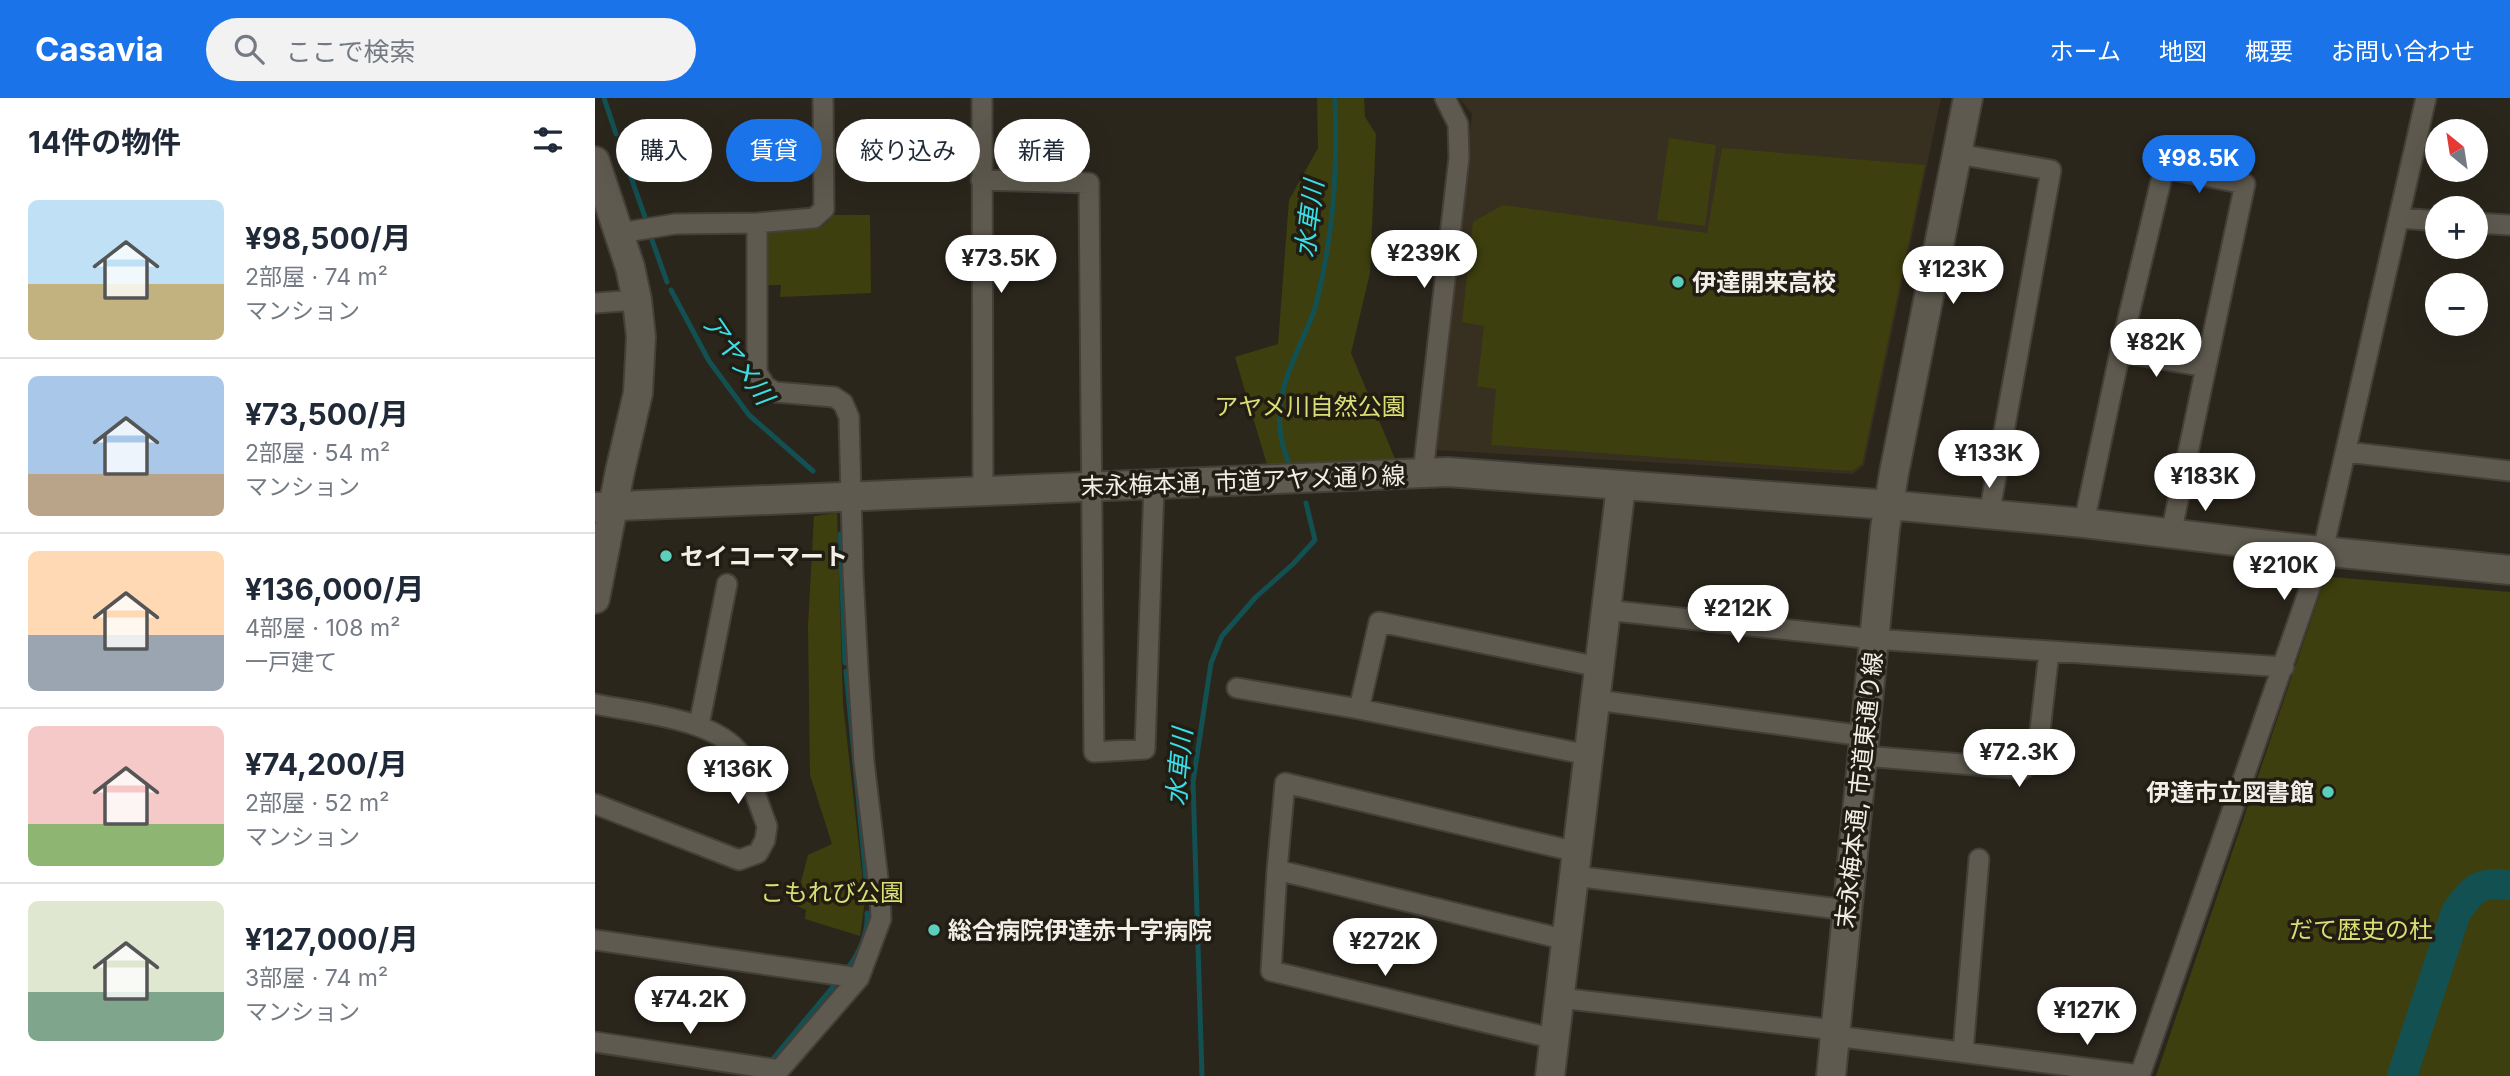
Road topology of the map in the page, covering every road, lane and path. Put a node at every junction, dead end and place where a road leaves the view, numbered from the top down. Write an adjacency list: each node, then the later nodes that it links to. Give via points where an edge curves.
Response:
1 (823, 98): 12 (street, via 824,209 814,218)
2 (982, 98): 8 (street)
3 (1445, 98): 22 (street, via 1458,124 1459,157)
4 (1968, 98): 6 (street, 末永梅本通, 市道東通り線)
5 (2426, 98): 10 (street)
6 (1957, 153): 28 (street, 末永梅本通, 市道東通り線); 30 (street, via 2051,170)
7 (595, 161): 9 (street)
8 (981, 180): 25 (street, via 1089,183); 26 (street)
9 (603, 207): 15 (street)
10 (2400, 218): 11 (street); 20 (street)
11 (2425, 220)
12 (757, 223): 15 (street, via 675,225); 27 (street, via 757,372 775,392 834,397 843,403 849,417)
13 (2488, 224): 14 (street)
14 (2510, 225)
15 (620, 233): 16 (street)
16 (637, 300): 17 (street); 29 (street, via 641,337 638,393)
17 (595, 303)
18 (2120, 352): 19 (street); 19 (street, via 2164,168 2245,184); 31 (street)
19 (2206, 367): 32 (street)
20 (2347, 452): 21 (street); 33 (street)
21 (2510, 471)
22 (1423, 473): 23 (street, 末永梅本通, 市道アヤメ通り線); 24 (street, 末永梅本通, 市道アヤメ通り線)
23 (1154, 485): 25 (street, 末永梅本通, 市道アヤメ通り線); 25 (street, via 1145,749 1094,752)
24 (1621, 486): 28 (street, 末永梅本通, 市道アヤメ通り線); 37 (street)
25 (1093, 487): 26 (street, 末永梅本通, 市道アヤメ通り線)
26 (982, 491): 27 (street, 末永梅本通, 市道アヤメ通り線)
27 (851, 496): 29 (street, 末永梅本通, 市道アヤメ通り線); 56 (street, via 865,762 881,919)
28 (1890, 505): 30 (street, 末永梅本通, 市道アヤメ通り線); 38 (street, 末永梅本通, 市道東通り線)
29 (604, 508): 36 (street)
30 (1989, 515): 31 (street, 末永梅本通, 市道アヤメ通り線)
31 (2084, 523): 32 (street, 末永梅本通, 市道アヤメ通り線)
32 (2171, 534): 33 (street, 末永梅本通, 市道アヤメ通り線)
33 (2323, 551): 34 (street, 末永梅本通, 市道アヤメ通り線); 41 (street)
34 (2510, 570)
35 (727, 584): 46 (street)
36 (595, 599)
37 (1606, 610): 38 (street); 40 (street)
38 (1874, 639): 39 (street); 47 (street, 末永梅本通, 市道東通り線)
39 (2049, 652): 41 (street); 47 (street, via 2037,757 2023,769)
40 (1599, 667): 43 (street); 45 (street, via 1378,622)
41 (2284, 667): 62 (street, via 2140,1075)
42 (1237, 688): 45 (street)
43 (1595, 700): 47 (street); 48 (street)
44 (595, 704): 46 (street)
45 (1359, 709): 48 (street)
46 (699, 725): 49 (street, via 720,734 741,755 767,826 758,853 739,860)
47 (1864, 746): 53 (street, 末永梅本通, 市道東通り線)
48 (1589, 755): 51 (street)
49 (595, 804)
50 (1979, 859): 61 (street)
51 (1576, 864): 52 (street, via 1285,783); 53 (street); 55 (street)
52 (1277, 870): 55 (street); 59 (street, via 1271,971)
53 (1847, 910): 58 (street, 末永梅本通, 市道東通り線)
54 (595, 940): 56 (street)
55 (1567, 940): 57 (street)
56 (859, 978): 63 (street)
57 (1560, 999): 58 (street); 59 (street)
58 (1835, 1033): 61 (street); 65 (street, 末永梅本通, 市道東通り線)
59 (1555, 1039): 64 (street)
60 (595, 1042): 63 (street)
61 (1963, 1052): 62 (street)
62 (2028, 1068)
63 (776, 1073)
64 (1550, 1076)
65 (1831, 1076)

